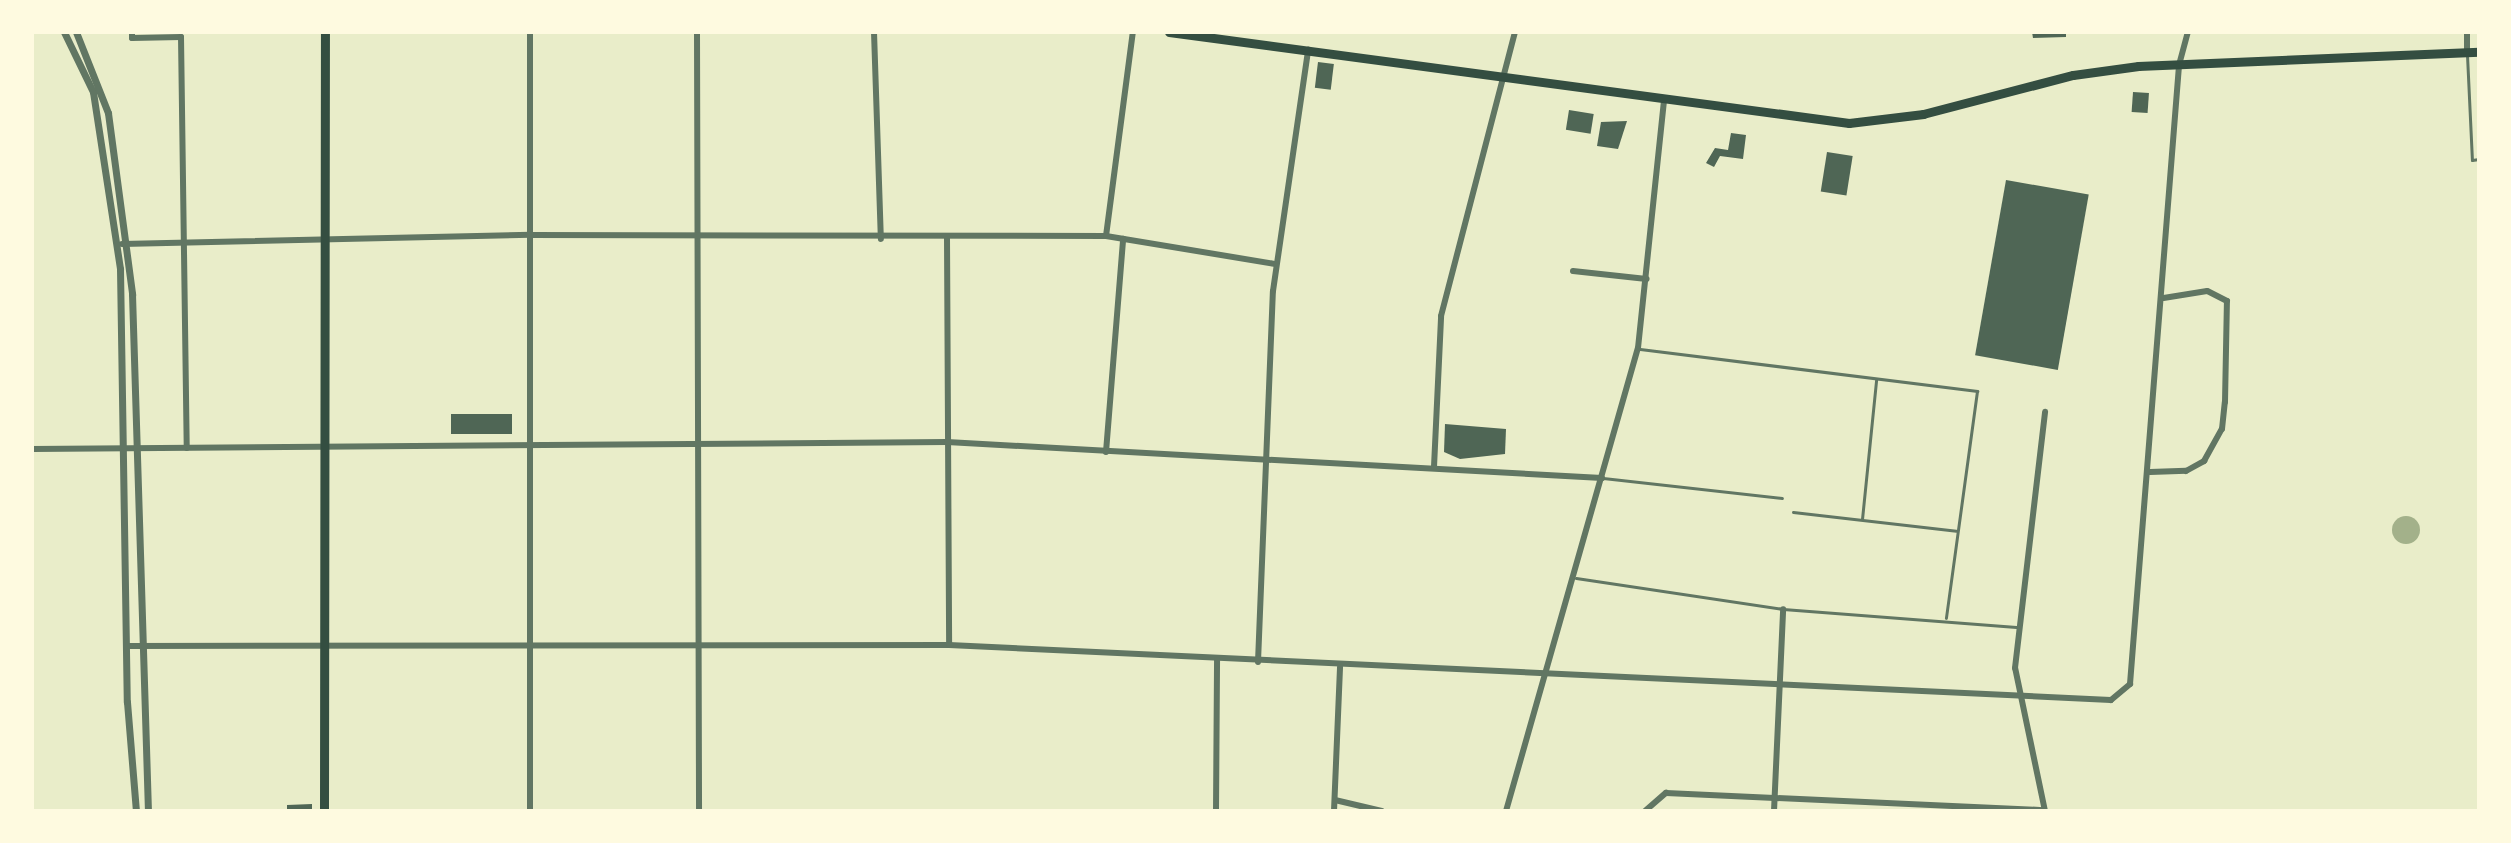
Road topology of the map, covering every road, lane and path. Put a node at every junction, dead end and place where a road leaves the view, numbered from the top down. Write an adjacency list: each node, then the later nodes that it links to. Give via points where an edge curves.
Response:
1 (64, 32): 28 (street, via 93,92)
2 (76, 32): 28 (street, via 108,113)
3 (132, 32): 27 (street, via 132,38 181,37)
4 (325, 32): 26 (main road)
5 (530, 32): 20 (street)
6 (697, 32): 21 (street)
7 (874, 32): 24 (street)
8 (1133, 32): 22 (street)
9 (1169, 32): 13 (main road)
10 (1515, 32): 17 (street)
11 (2188, 32): 16 (street)
12 (2467, 32): 14 (street)
13 (1308, 50): 17 (main road); 29 (street)
14 (2467, 52): 15 (main road); 16 (main road); 19 (lane, via 2472,160)
15 (2479, 52)
16 (2179, 65): 18 (main road, via 2073,75 1887,121 1815,120); 32 (street)
17 (1498, 76): 18 (main road); 46 (street, via 1441,316)
18 (1664, 99): 31 (street)
19 (2479, 159)
20 (531, 235): 21 (street); 26 (street); 38 (street)
21 (699, 235): 24 (street); 37 (street)
22 (1106, 236): 23 (street); 25 (street)
23 (947, 238): 24 (street); 36 (street)
24 (881, 239)
25 (1123, 239): 29 (street); 44 (street)
26 (326, 240): 27 (street); 42 (main road)
27 (185, 242): 28 (street); 41 (street)
28 (122, 244): 39 (street); 40 (street)
29 (1276, 264): 45 (street)
30 (1573, 271): 31 (street)
31 (1647, 279): 33 (street)
32 (2164, 298): 47 (street); 47 (street, via 2207,291 2227,301 2225,402 2222,429 2204,461 2186,471)
33 (1638, 348): 34 (lane); 48 (street)
34 (1876, 379): 51 (lane); 52 (lane, via 1977,391)
35 (2045, 412): 56 (street)
36 (947, 442): 37 (street); 44 (street); 60 (street)
37 (697, 445): 38 (street); 59 (street)
38 (528, 446): 42 (street); 57 (street)
39 (122, 448): 40 (street); 43 (street); 61 (street)
40 (137, 448): 41 (street); 58 (street)
41 (187, 448): 42 (street)
42 (325, 448): 62 (main road)
43 (32, 449)
44 (1106, 452): 45 (street)
45 (1266, 460): 46 (street); 64 (street)
46 (1434, 467): 48 (street)
47 (2150, 472): 68 (street, via 2130,684 2121,696)
48 (1602, 478): 49 (lane); 53 (street)
49 (1782, 498)
50 (1793, 512): 51 (lane)
51 (1862, 519): 52 (lane)
52 (1956, 531): 55 (lane)
53 (1576, 578): 54 (lane); 66 (street)
54 (1783, 609): 55 (lane); 67 (street)
55 (1946, 618): 56 (lane)
56 (2019, 627): 68 (street)
57 (529, 644): 59 (street); 62 (street); 74 (street)
58 (141, 645): 61 (street); 62 (street); 72 (street)
59 (700, 645): 60 (street); 75 (street)
60 (949, 645): 63 (street)
61 (126, 646): 71 (street)
62 (322, 647): 73 (main road)
63 (1217, 660): 64 (street); 76 (street)
64 (1258, 662): 65 (street)
65 (1340, 667): 66 (street); 70 (street)
66 (1548, 672): 67 (street); 79 (street)
67 (1780, 685): 68 (street); 69 (street)
68 (2021, 696): 82 (street)
69 (1775, 798): 80 (street, via 1666,793); 81 (street); 82 (street)
70 (1335, 800): 77 (street); 78 (street)
71 (136, 811)
72 (148, 811)
73 (324, 811)
74 (530, 811)
75 (699, 811)
76 (1216, 811)
77 (1334, 811)
78 (1382, 811)
79 (1506, 811)
80 (1645, 811)
81 (1774, 811)
82 (2044, 811)

